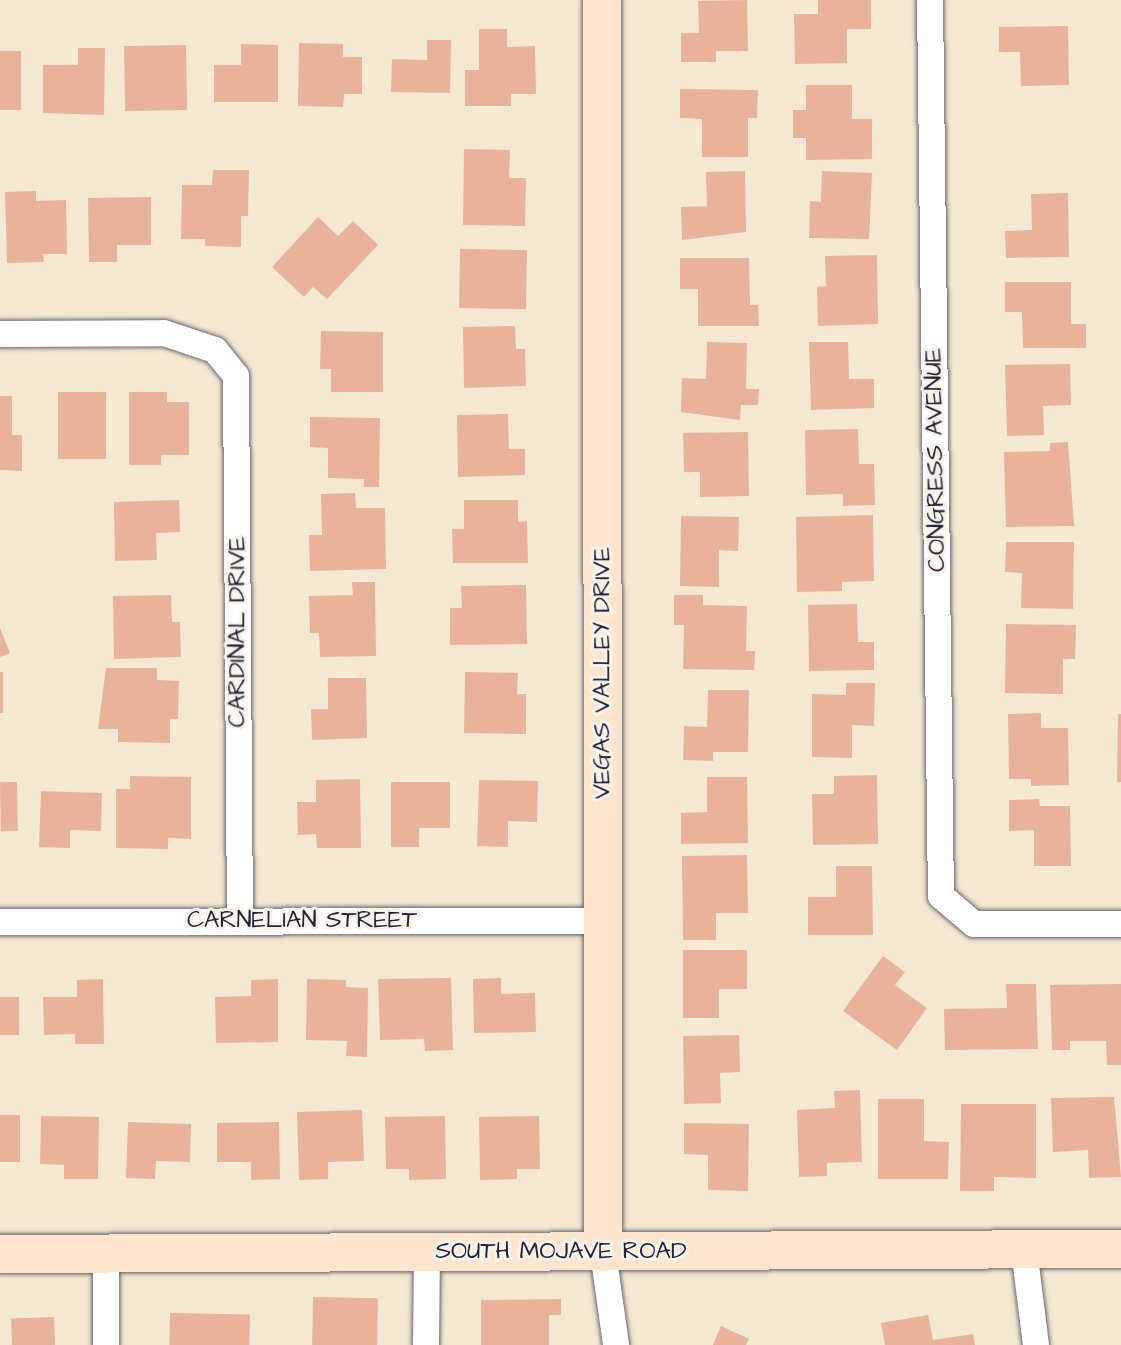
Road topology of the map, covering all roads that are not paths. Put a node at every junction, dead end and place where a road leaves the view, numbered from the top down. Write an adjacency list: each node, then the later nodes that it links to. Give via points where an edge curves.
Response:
1 (602, 0): 5 (street, VEGAS VALLEY DRIVE)
2 (930, 0): 7 (street, CONGRESS AVENUE, via 941,896 974,924)
3 (0, 334): 4 (street, CARDINAL DRIVE, via 164,333 215,350 236,376)
4 (240, 921): 5 (street, CARNELIAN STREET); 6 (street, CARNELIAN STREET)
5 (603, 921): 10 (street, VEGAS VALLEY DRIVE)
6 (0, 922)
7 (1121, 924)
8 (1024, 1249): 9 (street, SOUTH MOJAVE ROAD); 10 (street, SOUTH MOJAVE ROAD); 17 (street)
9 (1121, 1249)
10 (603, 1252): 11 (street, SOUTH MOJAVE ROAD); 16 (street, VEGAS VALLEY DRIVE)
11 (427, 1253): 13 (street, SOUTH MOJAVE ROAD); 15 (street)
12 (0, 1254): 13 (street, SOUTH MOJAVE ROAD)
13 (106, 1254): 14 (street)
14 (106, 1345)
15 (426, 1345)
16 (616, 1345)
17 (1036, 1345)

